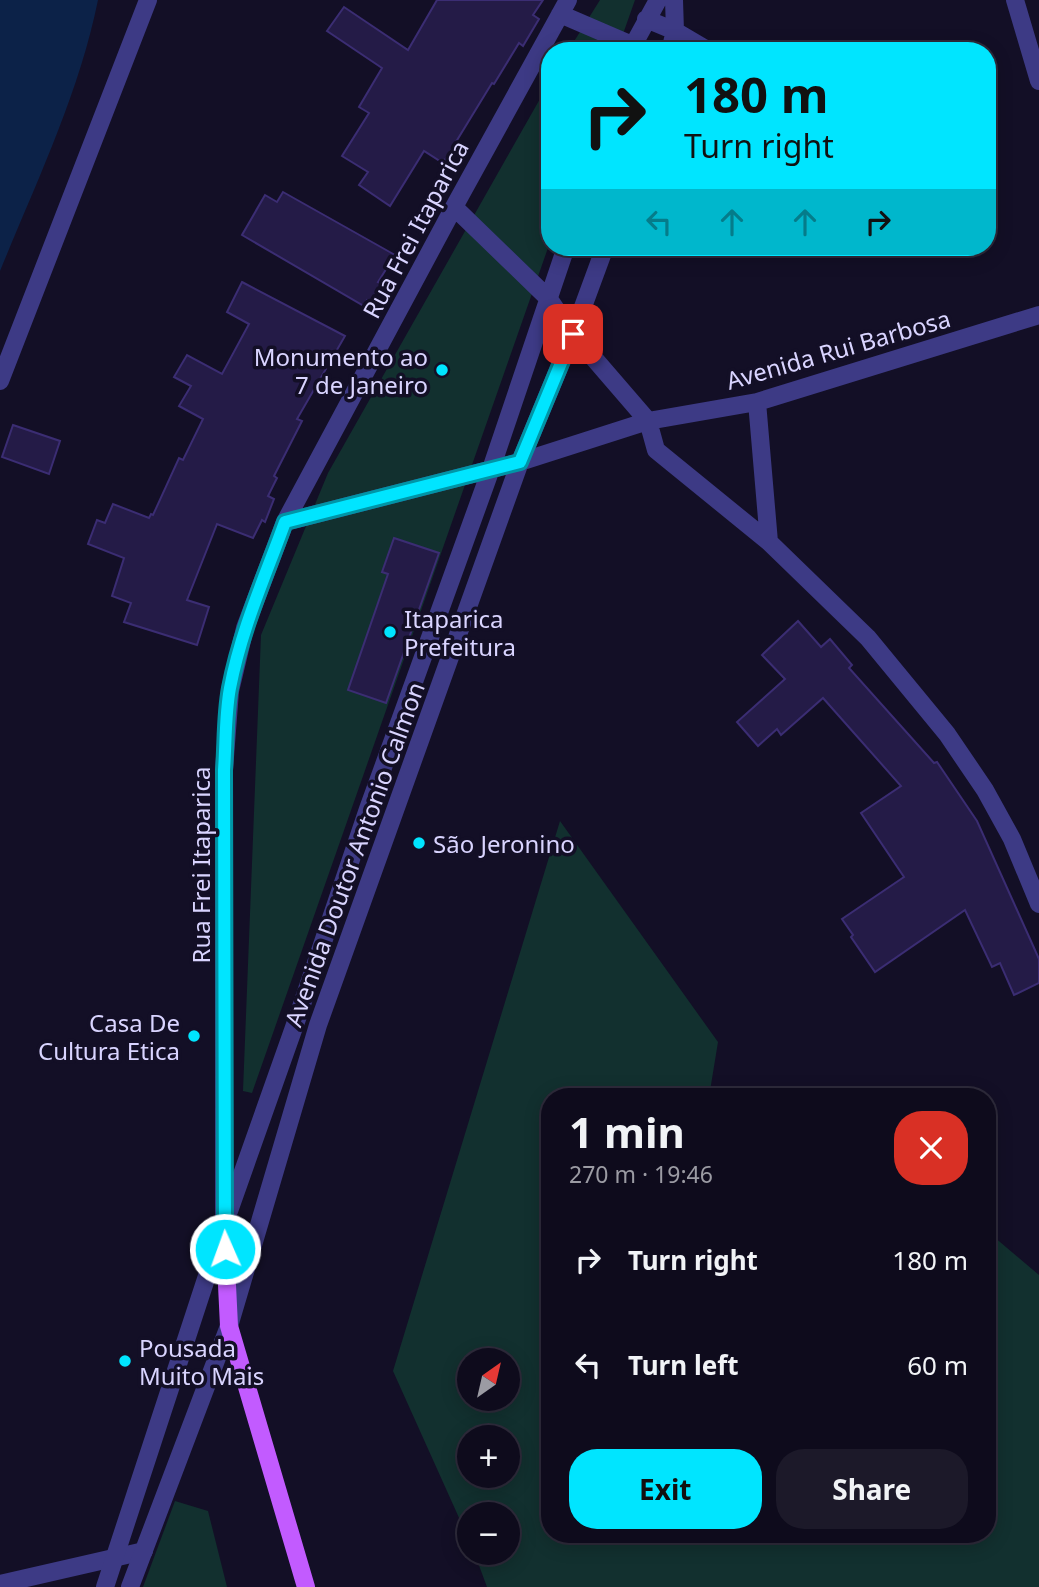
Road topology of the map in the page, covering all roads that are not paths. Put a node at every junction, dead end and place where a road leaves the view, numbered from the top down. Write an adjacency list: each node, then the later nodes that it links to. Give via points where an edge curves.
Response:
1 (148, 0): 21 (street)
2 (658, 0): 6 (street)
3 (674, 0): 7 (street)
4 (1015, 0): 14 (street)
5 (564, 7): 8 (street, Rua Frei Itaparica); 9 (street)
6 (646, 19): 7 (street); 10 (street)
7 (675, 31): 11 (street); 12 (street)
8 (545, 42)
9 (621, 42)
10 (634, 42)
11 (672, 42)
12 (694, 42)
13 (541, 49): 15 (street, Rua Frei Itaparica)
14 (1039, 81)
15 (454, 207): 18 (street); 26 (street, Rua Frei Itaparica)
16 (563, 256): 18 (street, Avenida Doutor Antonio Calmon)
17 (602, 256): 20 (street, Avenida Doutor Antonio Calmon)
18 (549, 299): 20 (street); 25 (street, Avenida Doutor Antonio Calmon)
19 (1039, 315): 22 (street, Avenida Rui Barbosa)
20 (573, 334): 23 (street); 24 (street, Avenida Doutor Antonio Calmon)
21 (0, 381)
22 (757, 402): 23 (street, Avenida Rui Barbosa); 27 (street)
23 (648, 421): 24 (street, Avenida Rui Barbosa); 27 (street, via 656,450)
24 (520, 462): 25 (street, Avenida Rui Barbosa); 29 (street, Avenida Doutor Antonio Calmon)
25 (491, 469): 26 (street, Avenida Rui Barbosa); 28 (street, Avenida Doutor Antonio Calmon)
26 (285, 522): 33 (street, Rua Frei Itaparica, via 245,628 227,716)
27 (769, 542): 30 (street, via 868,638 947,734 1012,839)
28 (368, 809): 29 (street); 31 (street, Avenida Doutor Antonio Calmon)
29 (391, 818): 32 (street, Avenida Doutor Antonio Calmon)
30 (1039, 904)
31 (298, 1016): 32 (street); 33 (street, Avenida Doutor Antonio Calmon)
32 (318, 1025): 34 (street, Avenida Doutor Antonio Calmon)
33 (224, 1224): 34 (main road); 36 (street, Avenida Doutor Antonio Calmon)
34 (229, 1326): 35 (street, Avenida Doutor Antonio Calmon); 40 (main road)
35 (144, 1551): 36 (street); 39 (street, Avenida Doutor Antonio Calmon)
36 (116, 1557): 37 (street); 38 (street, Avenida Doutor Antonio Calmon)
37 (0, 1584)
38 (105, 1587)
39 (130, 1587)
40 (306, 1587)

